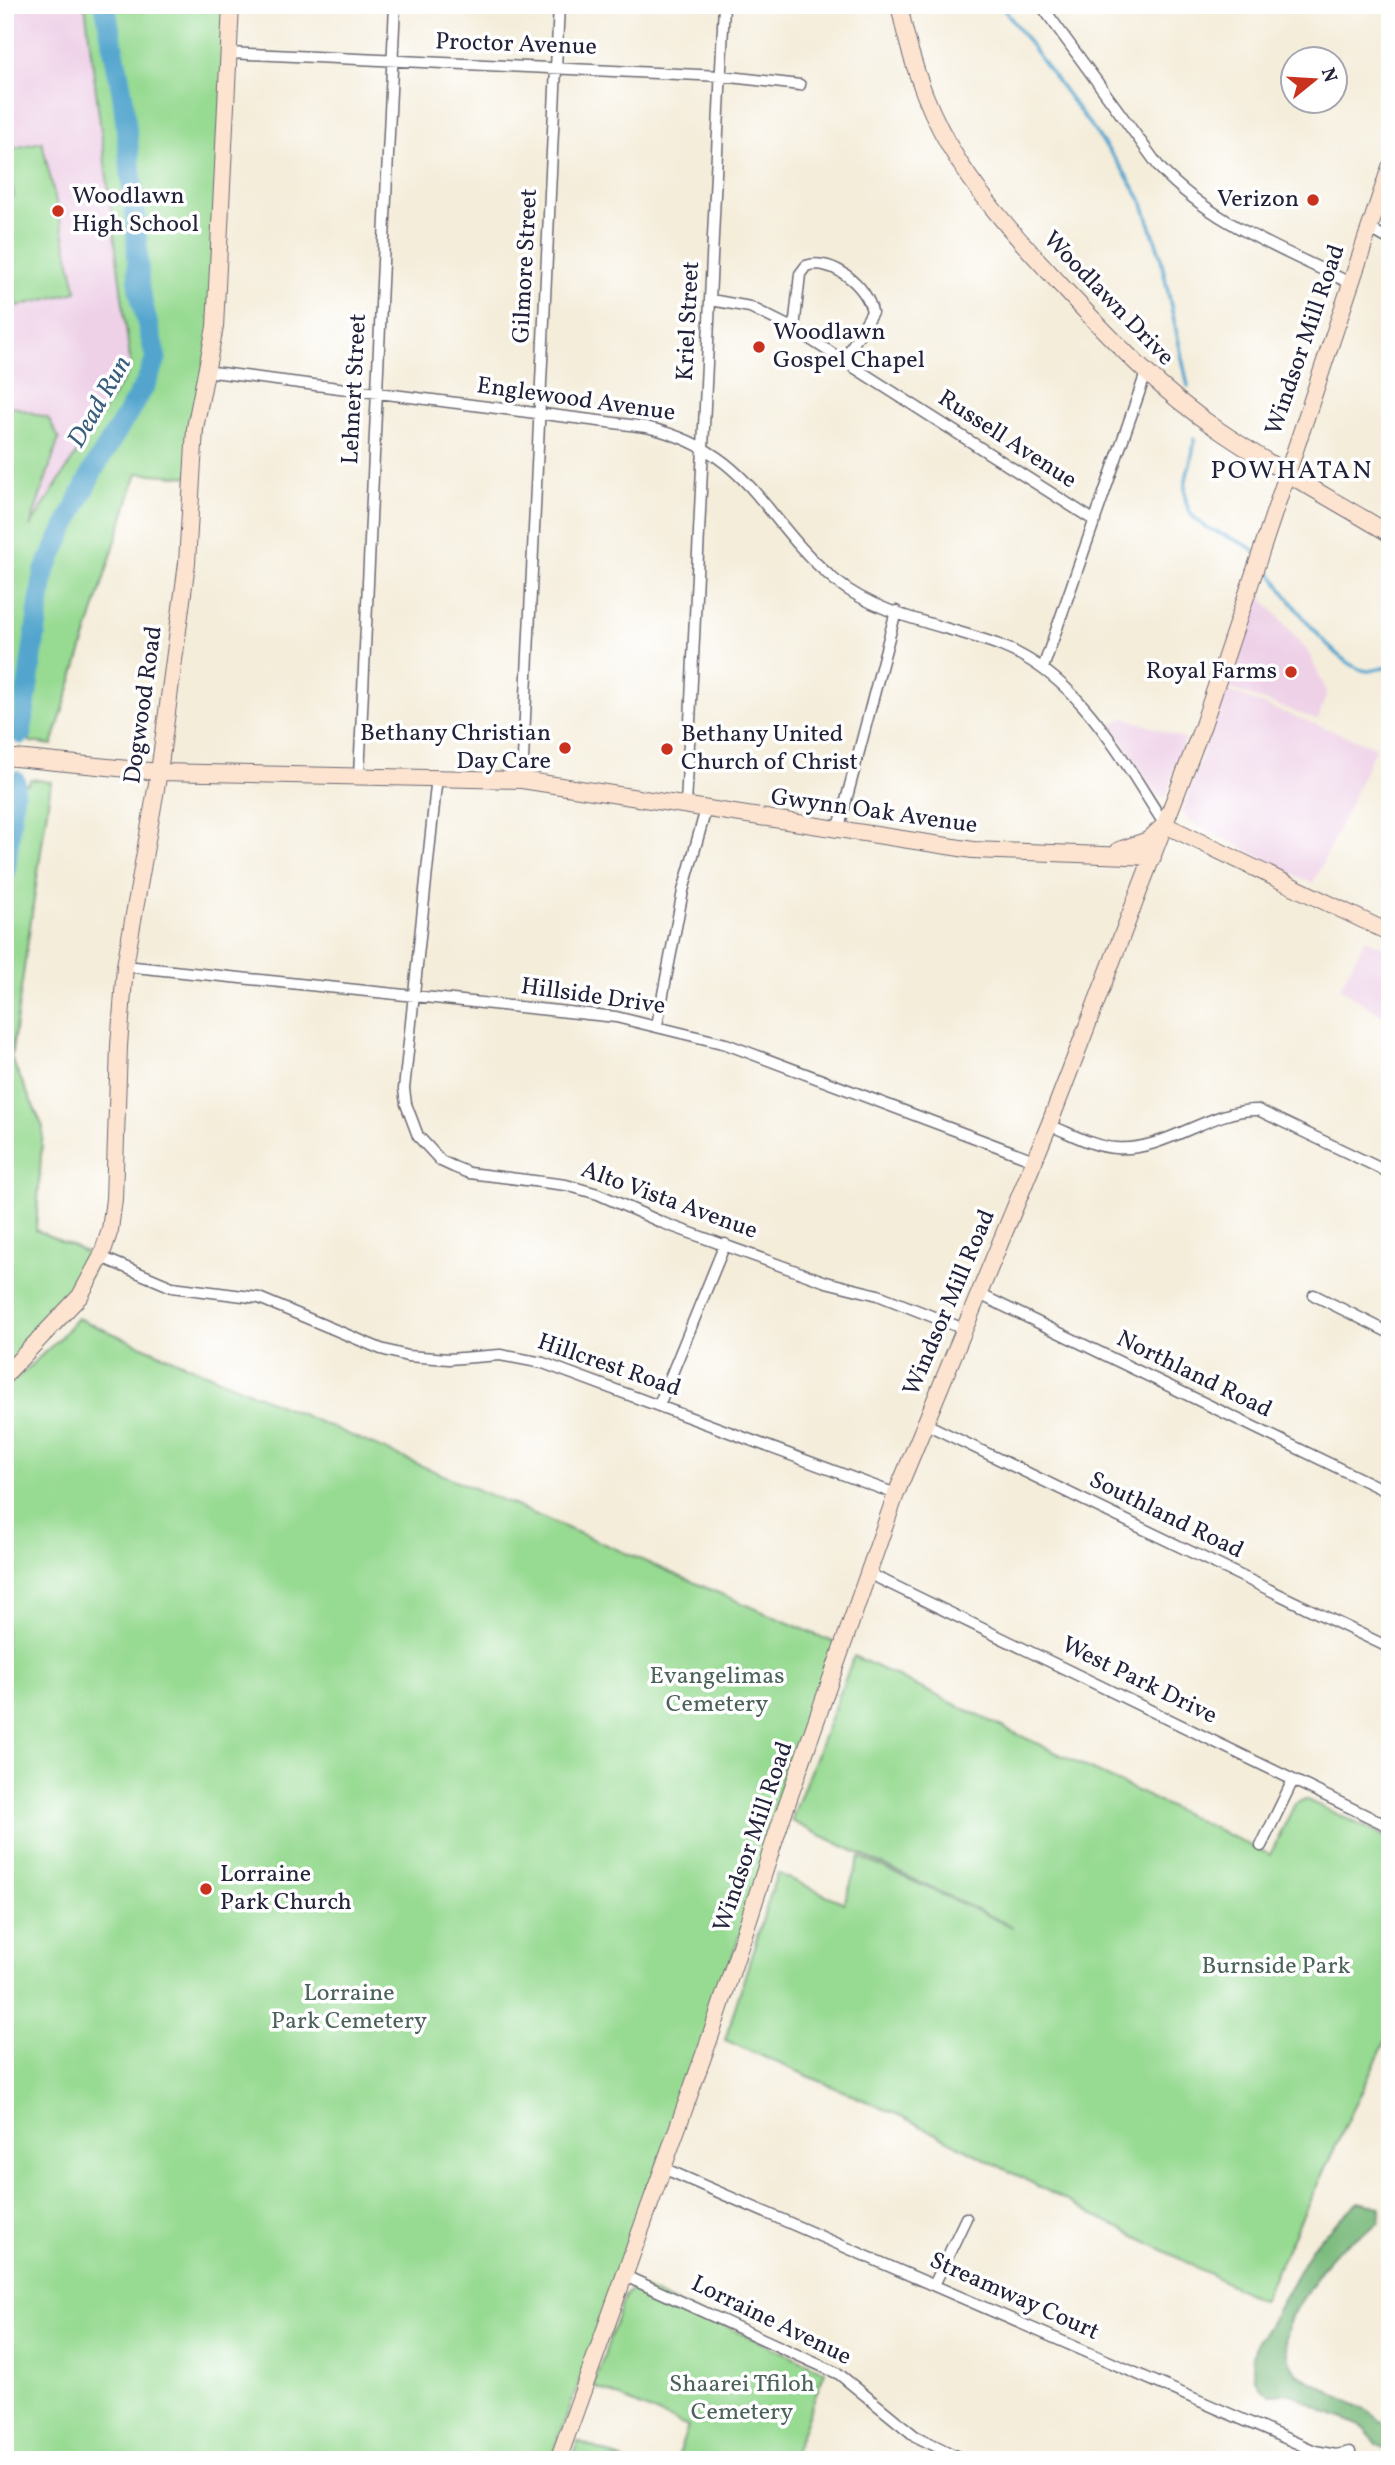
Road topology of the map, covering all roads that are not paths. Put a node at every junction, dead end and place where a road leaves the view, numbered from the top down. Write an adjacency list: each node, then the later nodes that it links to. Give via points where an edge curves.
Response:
1 (231, 5): 7 (main road, Dogwood Road)
2 (395, 5): 8 (street, Lehnert Street)
3 (559, 5): 9 (street, Gilmore Street)
4 (724, 5): 10 (street, Kriel Street)
5 (900, 5): 20 (main road, Woodlawn Drive, via 919,83 970,182)
6 (1041, 5): 15 (street, via 1181,190 1221,218)
7 (229, 53): 8 (street, Proctor Avenue); 19 (main road, Dogwood Road, via 218,294)
8 (392, 61): 9 (street, Proctor Avenue); 21 (street, Lehnert Street)
9 (556, 67): 10 (street, Proctor Avenue); 22 (street, Gilmore Street)
10 (721, 76): 11 (street, Proctor Avenue); 16 (street, Kriel Street)
11 (800, 85)
12 (1390, 167): 13 (main road, Windsor Mill Road)
13 (1369, 228): 14 (street); 15 (main road, Windsor Mill Road)
14 (1390, 240)
15 (1350, 283): 24 (main road, Windsor Mill Road)
16 (711, 300): 17 (street, Russell Avenue, via 750,307); 23 (street, Kriel Street)
17 (794, 329): 18 (street, Russell Avenue); 18 (street, via 800,274 806,266 824,264 863,288 872,312)
18 (844, 360): 25 (street, Russell Avenue)
19 (205, 371): 21 (street, Englewood Avenue); 30 (main road, Dogwood Road, via 195,428 187,564)
20 (1146, 373): 24 (main road, Woodlawn Drive, via 1217,429); 25 (street)
21 (376, 393): 22 (street, Englewood Avenue); 31 (street, Lehnert Street)
22 (540, 415): 23 (street, Englewood Avenue, via 646,427); 33 (street, Gilmore Street)
23 (703, 446): 27 (street, Englewood Avenue, via 742,477 837,582); 34 (street, Kriel Street)
24 (1286, 471): 26 (main road, Woodlawn Drive); 36 (main road, Windsor Mill Road, via 1203,725)
25 (1095, 521): 28 (street)
26 (1390, 534)
27 (897, 611): 28 (street, Englewood Avenue, via 1000,645); 37 (street)
28 (1043, 668): 36 (street, Englewood Avenue, via 1094,718)
29 (5, 757): 30 (main road, Gwynn Oak Avenue)
30 (159, 772): 31 (main road, Gwynn Oak Avenue); 41 (main road, Dogwood Road)
31 (359, 776): 32 (main road, Gwynn Oak Avenue)
32 (437, 776): 33 (main road, Gwynn Oak Avenue); 42 (street, Alto Vista Avenue)
33 (523, 780): 34 (main road, Gwynn Oak Avenue)
34 (686, 806): 35 (main road, Gwynn Oak Avenue)
35 (706, 809): 37 (main road, Gwynn Oak Avenue); 43 (street, via 681,901)
36 (1165, 825): 38 (main road, via 1134,847); 39 (main road, Windsor Mill Road); 40 (main road)
37 (838, 831): 38 (main road, Gwynn Oak Avenue, via 973,850)
38 (1100, 855): 39 (main road, Gwynn Oak Avenue)
39 (1153, 857): 44 (main road, Windsor Mill Road)
40 (1390, 933)
41 (125, 966): 42 (street, Hillside Drive); 48 (main road, Dogwood Road, via 114,1199)
42 (412, 996): 43 (street, Hillside Drive); 47 (street, Alto Vista Avenue, via 405,1104 418,1136 441,1161 470,1173 566,1185)
43 (657, 1025): 45 (street, Hillside Drive, via 726,1044)
44 (1049, 1125): 45 (main road, Windsor Mill Road); 46 (street, via 1100,1145 1128,1148 1238,1112 1258,1110)
45 (1034, 1160): 49 (main road, Windsor Mill Road)
46 (1390, 1173)
47 (725, 1244): 51 (street, Alto Vista Avenue); 54 (street)
48 (101, 1257): 53 (main road, Dogwood Road, via 80,1296); 54 (street, Hillcrest Road, via 172,1287 259,1297 381,1349 426,1359 523,1357)
49 (979, 1294): 51 (main road, Windsor Mill Road); 56 (street, Northland Road)
50 (1314, 1295): 52 (street)
51 (964, 1329): 55 (main road, Windsor Mill Road)
52 (1390, 1333)
53 (5, 1374)
54 (659, 1405): 57 (street, Hillcrest Road)
55 (924, 1423): 57 (main road, Windsor Mill Road); 59 (street, Southland Road)
56 (1390, 1493)
57 (896, 1494): 58 (main road, Windsor Mill Road)
58 (870, 1574): 60 (street, West Park Drive); 63 (main road, Windsor Mill Road)
59 (1390, 1648)
60 (1293, 1780): 61 (street, West Park Drive); 62 (street)
61 (1390, 1827)
62 (1261, 1846)
63 (663, 2168): 65 (main road, Windsor Mill Road); 66 (street, Streamway Court)
64 (966, 2218): 66 (street)
65 (624, 2275): 68 (main road, Windsor Mill Road); 69 (street, Lorraine Avenue, via 839,2374 915,2436)
66 (934, 2285): 67 (street, Streamway Court, via 1315,2451)
67 (1350, 2452)
68 (558, 2460)
69 (964, 2460)

